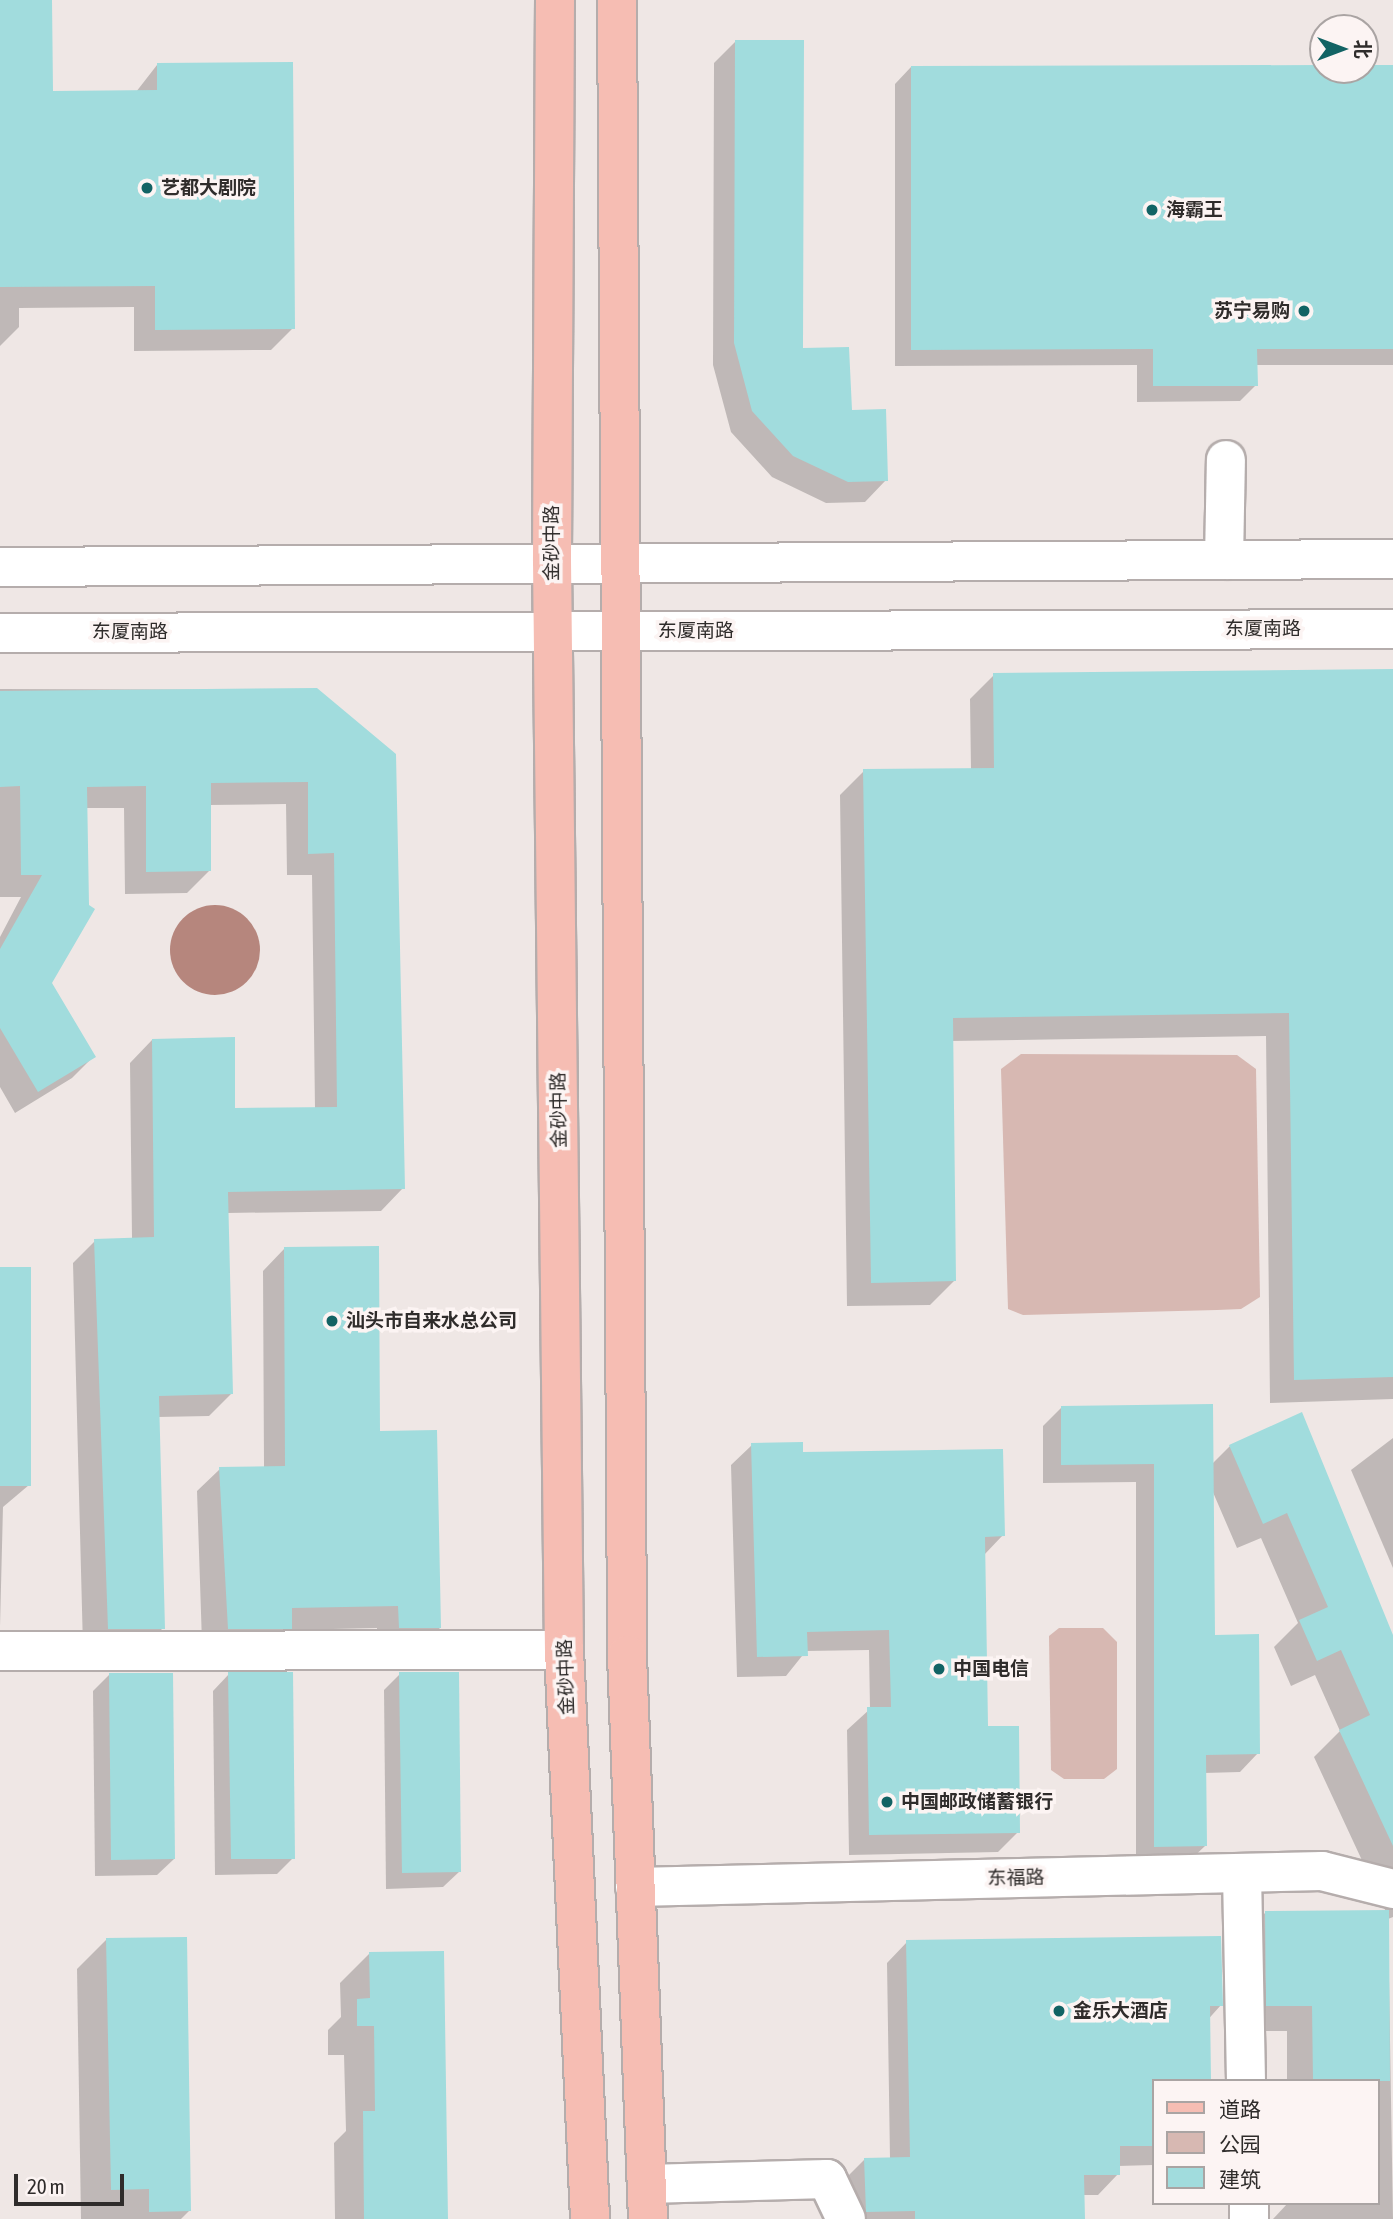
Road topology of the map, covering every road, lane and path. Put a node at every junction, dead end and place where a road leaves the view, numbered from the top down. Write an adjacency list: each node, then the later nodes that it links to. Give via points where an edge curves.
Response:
1 (555, 0): 6 (main road, 金砂中路)
2 (617, 0): 7 (main road)
3 (1226, 460): 5 (street)
4 (1393, 559): 5 (street)
5 (1224, 560): 7 (street)
6 (552, 561): 7 (street); 8 (street); 10 (main road, 金砂中路)
7 (617, 562): 11 (main road)
8 (0, 567)
9 (1393, 629): 11 (street, 东厦南路)
10 (554, 631): 11 (street, 东厦南路); 12 (street, 东厦南路); 13 (main road, 金砂中路)
11 (617, 631): 16 (main road, via 627,1655)
12 (0, 633)
13 (565, 1650): 14 (street); 20 (main road, 金砂中路)
14 (0, 1651)
15 (1242, 1873): 16 (street, 东福路); 17 (street, 东福路, via 1322,1871); 18 (street)
16 (635, 1887): 19 (main road)
17 (1393, 1889)
18 (1246, 2079)
19 (648, 2201): 21 (street, via 827,2179)
20 (590, 2219)
21 (846, 2219)

